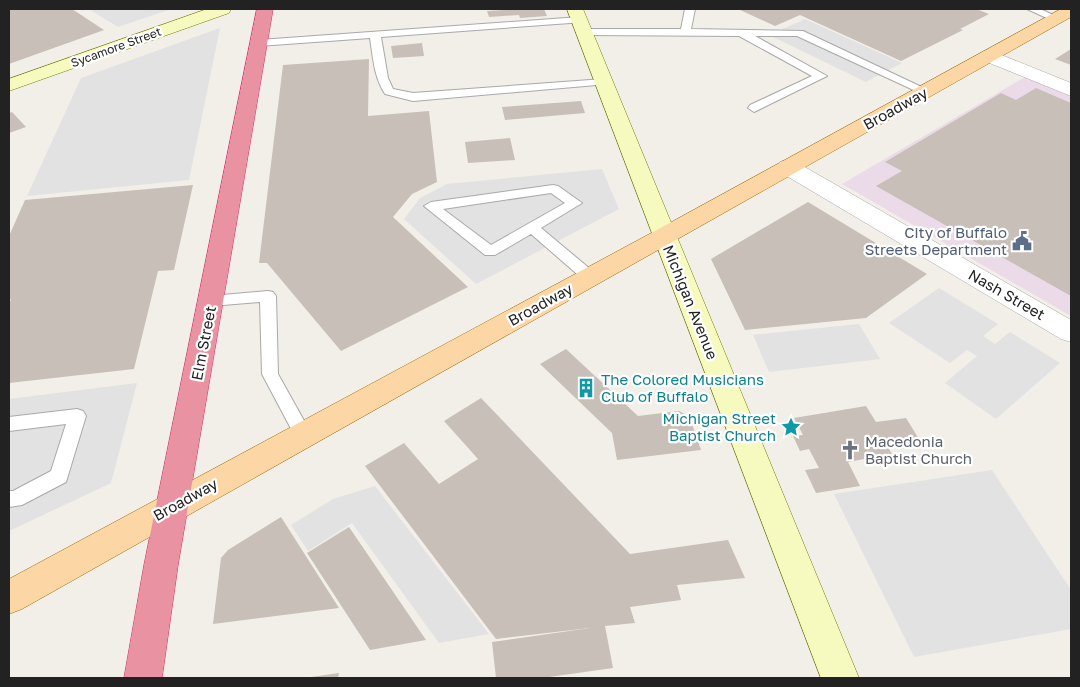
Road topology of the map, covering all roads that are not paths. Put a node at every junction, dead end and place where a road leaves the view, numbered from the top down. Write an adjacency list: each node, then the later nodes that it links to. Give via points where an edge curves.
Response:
1 (223, 9): 13 (street, Sycamore Street)
2 (265, 9): 10 (highway, Elm Street)
3 (690, 9): 7 (lane)
4 (1032, 9): 5 (lane)
5 (1063, 14): 11 (main road, Broadway)
6 (580, 20): 7 (lane); 9 (lane); 12 (street, Michigan Avenue)
7 (686, 33): 8 (lane)
8 (741, 33): 15 (lane, via 799,33); 16 (lane, via 821,76)
9 (375, 34): 10 (lane); 12 (lane, via 382,78 389,92 413,96)
10 (259, 43): 21 (highway, Elm Street)
11 (989, 56): 14 (street); 15 (main road, Broadway)
12 (604, 82): 19 (street, Michigan Avenue)
13 (9, 86)
14 (1071, 90)
15 (924, 92): 17 (main road, Broadway)
16 (754, 108)
17 (788, 167): 19 (main road, Broadway); 22 (street, Nash Street)
18 (532, 227): 18 (lane, via 574,203 553,189 431,206 490,252); 20 (lane)
19 (664, 236): 20 (main road, Broadway); 29 (street, Michigan Avenue)
20 (590, 277): 24 (main road, Broadway)
21 (211, 301): 24 (lane, via 268,296 270,374); 26 (highway, Elm Street)
22 (1071, 332)
23 (9, 424): 25 (lane, via 77,416 59,476)
24 (303, 434): 26 (main road, Broadway)
25 (9, 499)
26 (172, 506): 27 (main road, Broadway); 28 (highway, Elm Street)
27 (9, 597)
28 (144, 678)
29 (840, 678)

